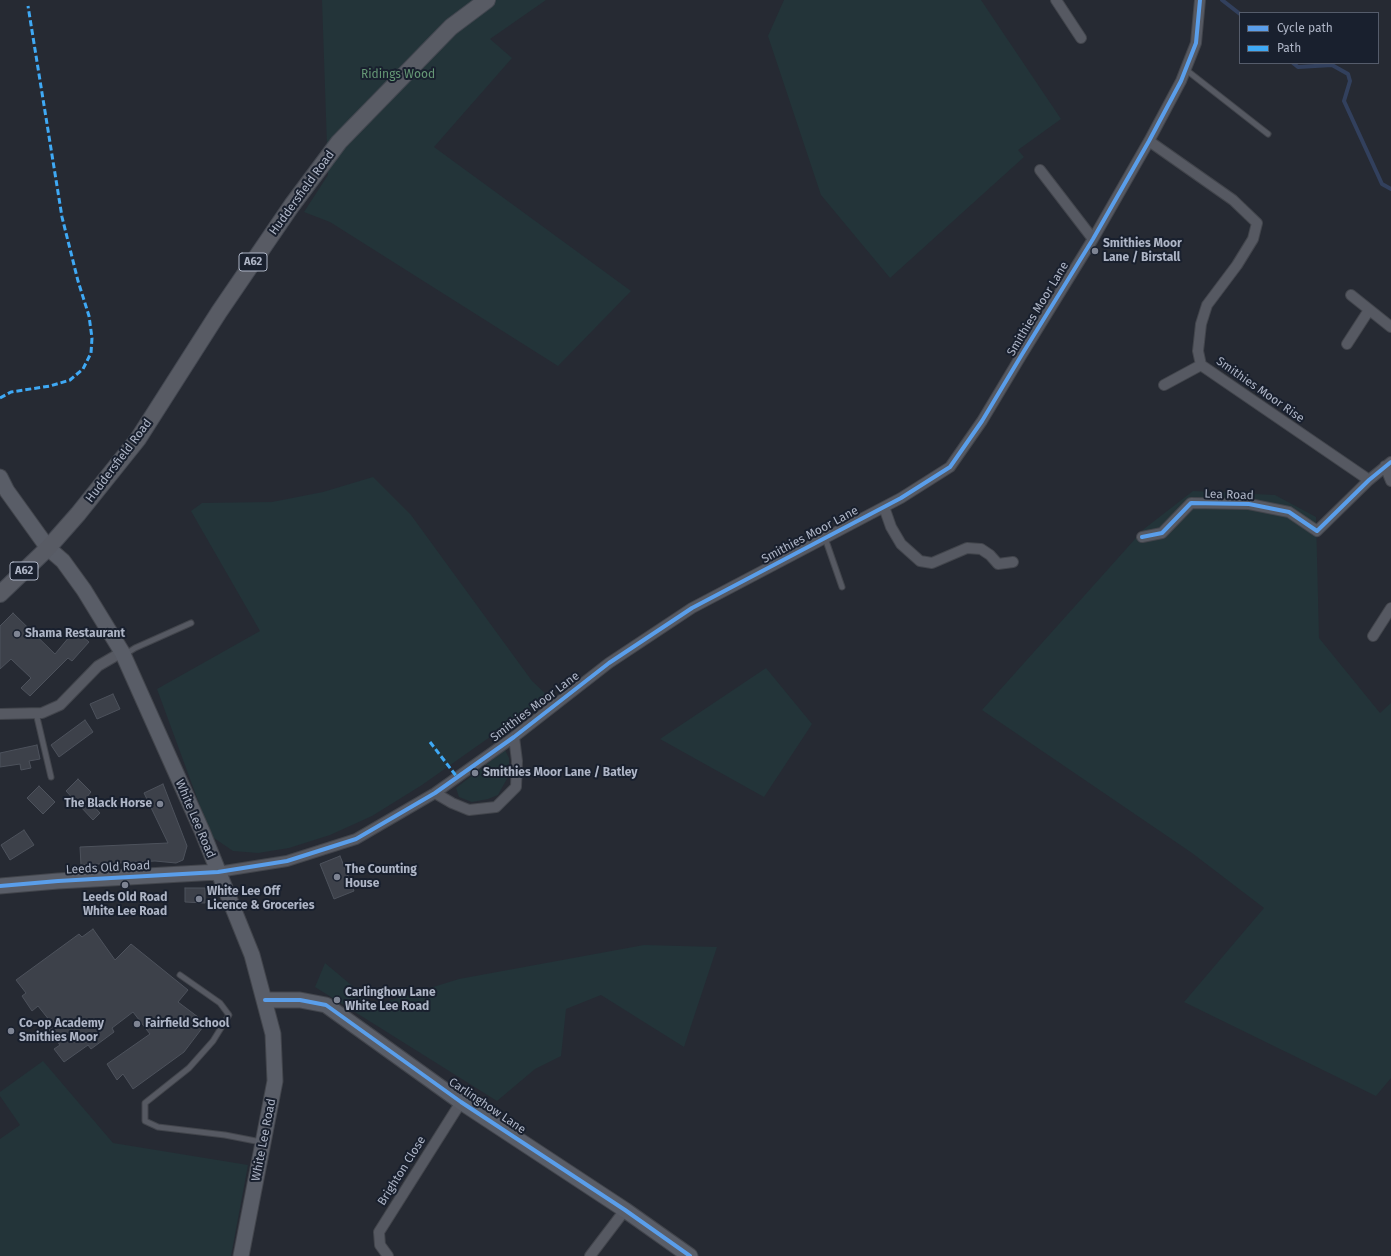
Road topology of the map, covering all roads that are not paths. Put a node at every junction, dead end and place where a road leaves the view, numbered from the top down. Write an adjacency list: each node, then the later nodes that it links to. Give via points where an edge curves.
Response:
1 (487, 0): 23 (main road, Huddersfield Road / A62, via 451,27 338,142 292,204 219,312 138,439)
2 (1056, 0): 4 (street)
3 (1200, 0): 5 (street, Smithies Moor Lane, via 1196,43)
4 (1081, 38)
5 (1185, 69): 6 (lane); 7 (street, Smithies Moor Lane)
6 (1268, 134)
7 (1149, 141): 9 (street, Smithies Moor Lane); 14 (street, Smithies Moor Rise, via 1233,200 1257,224 1253,239 1237,265 1207,304 1201,324 1198,351)
8 (1040, 170): 9 (street)
9 (1092, 239): 20 (street, Smithies Moor Lane, via 982,421 950,467)
10 (1351, 295): 11 (street)
11 (1369, 310): 12 (street); 13 (street)
12 (1391, 327)
13 (1346, 344)
14 (1201, 365): 15 (street); 18 (street, Smithies Moor Rise)
15 (1164, 385)
16 (1388, 464): 18 (street, Lea Road); 19 (street)
17 (0, 477): 23 (main road, White Lee Road, via 7,491)
18 (1369, 480): 22 (street, Lea Road, via 1317,531 1289,512 1249,504 1191,503 1162,532)
19 (1391, 481)
20 (884, 507): 21 (street, Smithies Moor Lane); 24 (street, via 902,544 920,561 932,563 967,548 981,549 998,564)
21 (825, 538): 25 (lane); 33 (street, Smithies Moor Lane, via 692,608 609,663)
22 (1142, 538)
23 (48, 548): 26 (main road, A62); 30 (main road, White Lee Road, via 63,561 84,590)
24 (1013, 562)
25 (842, 587)
26 (0, 594)
27 (1391, 608): 29 (street)
28 (191, 623): 30 (lane)
29 (1373, 636)
30 (123, 654): 31 (street, via 98,666 60,705); 36 (main road, White Lee Road)
31 (36, 713): 32 (street); 34 (lane)
32 (0, 714)
33 (514, 737): 35 (street, Smithies Moor Lane); 35 (street, Smithies Moor Lane, via 517,761 516,787 496,807 469,810)
34 (51, 778)
35 (436, 793): 36 (street, Smithies Moor Lane, via 356,839 287,861)
36 (218, 872): 37 (main road, Leeds Old Road); 39 (main road, White Lee Road, via 252,955)
37 (0, 886)
38 (180, 975): 41 (lane, via 220,1003 229,1015 213,1041 189,1068 145,1103 145,1121 158,1127)
39 (265, 1000): 40 (main road, Carlinghow Lane, via 300,1000 326,1005); 41 (main road, White Lee Road, via 273,1034 275,1081)
40 (461, 1102): 42 (main road, Carlinghow Lane); 44 (street, Brighton Close, via 379,1232 380,1245)
41 (264, 1142): 43 (main road, White Lee Road)
42 (625, 1210): 45 (street); 46 (main road, Carlinghow Lane)
43 (241, 1256)
44 (388, 1256)
45 (590, 1256)
46 (690, 1256)

